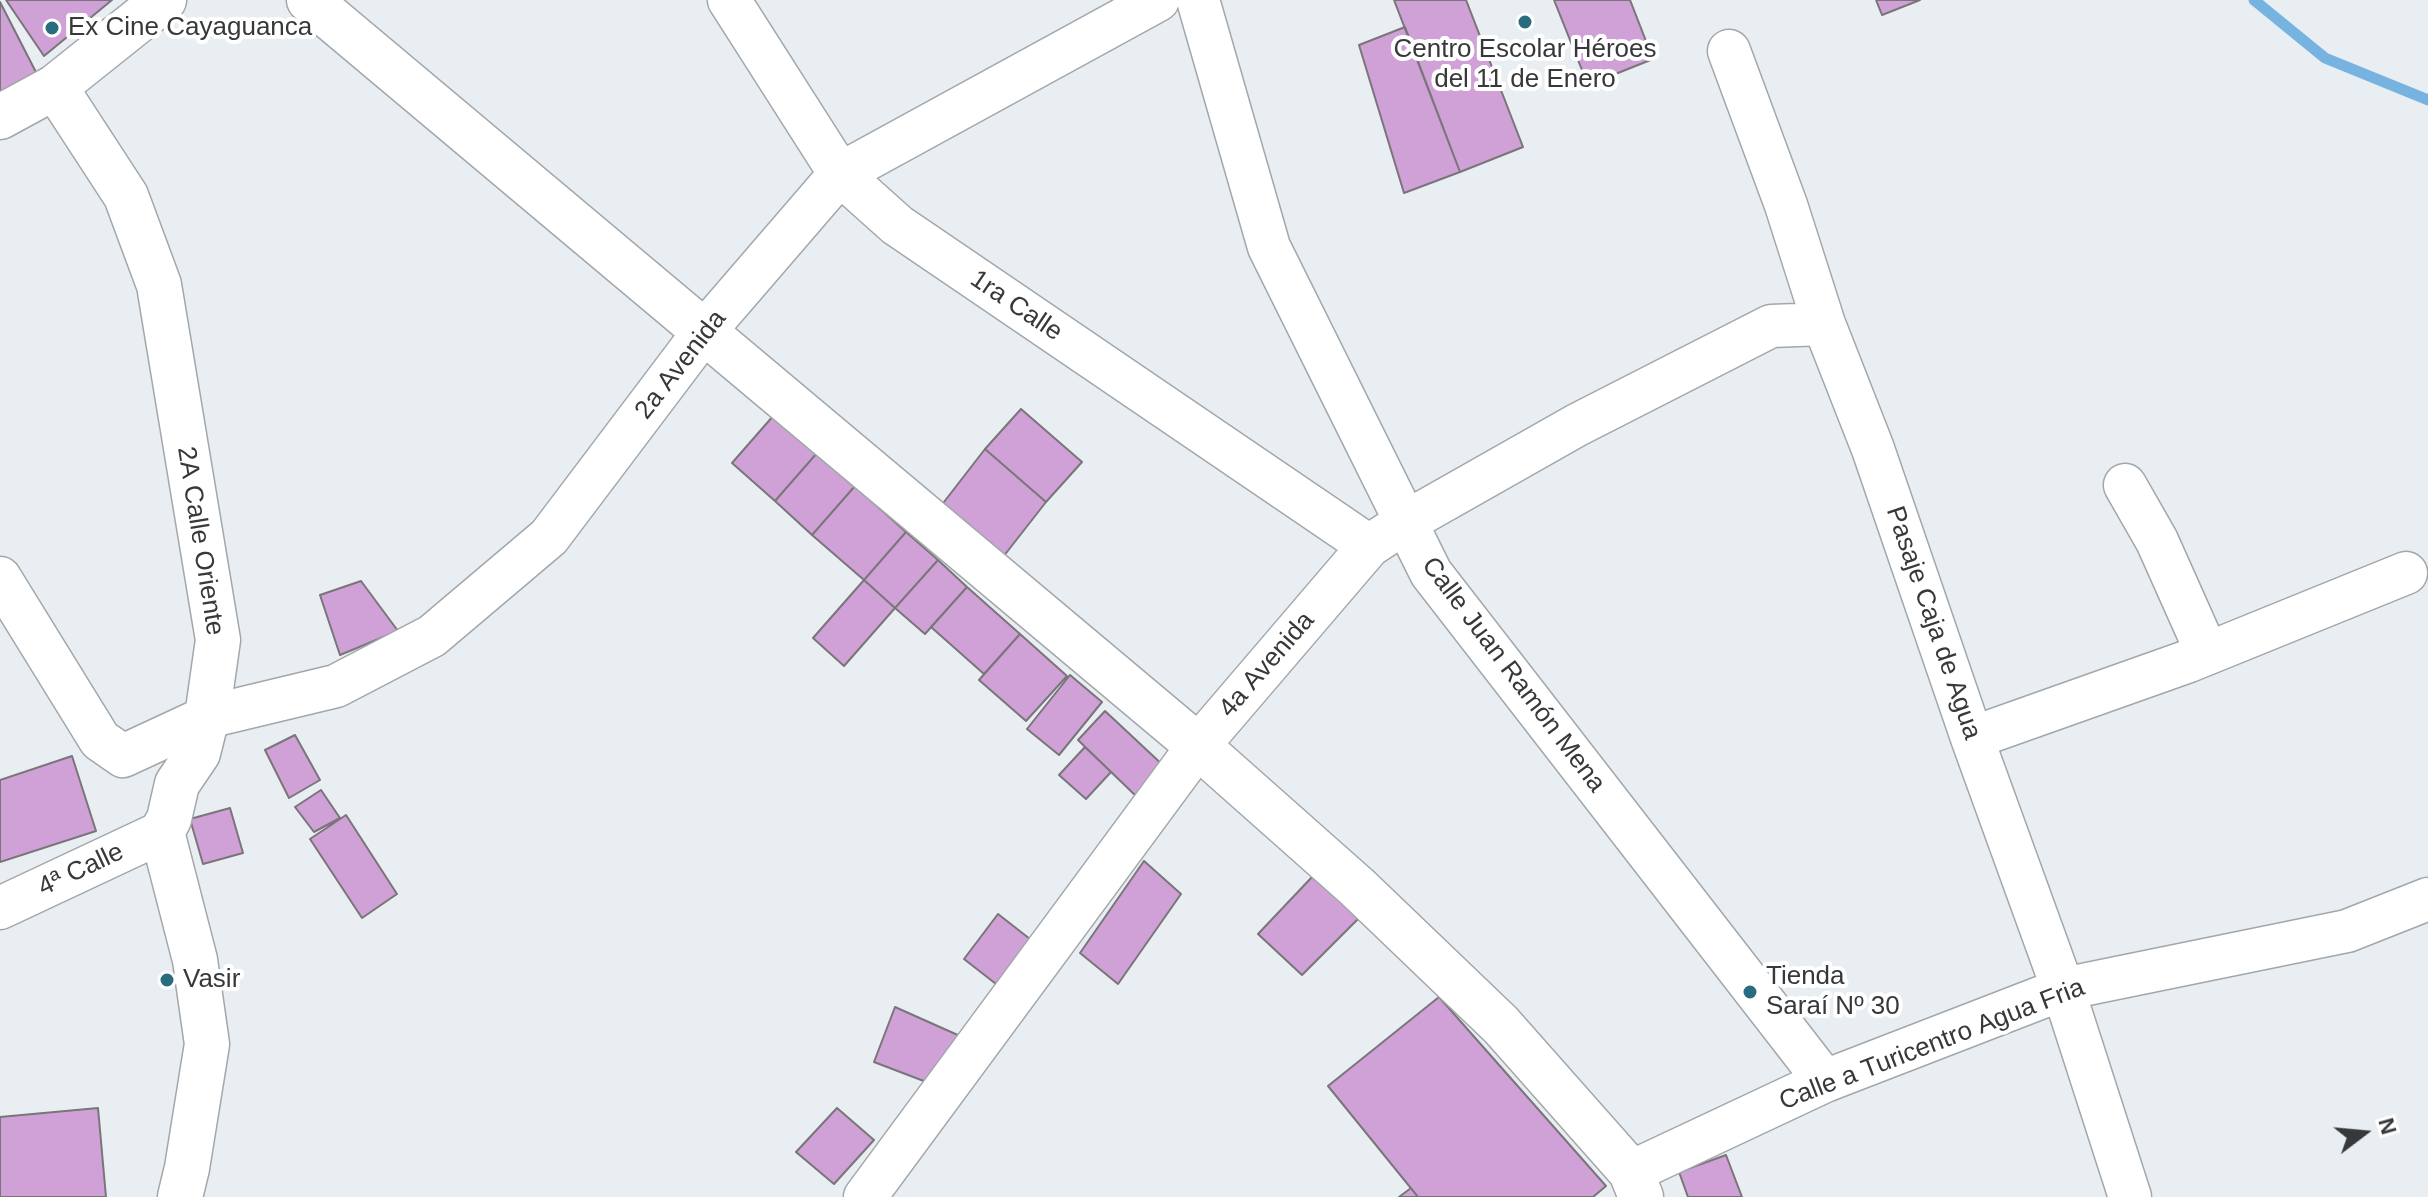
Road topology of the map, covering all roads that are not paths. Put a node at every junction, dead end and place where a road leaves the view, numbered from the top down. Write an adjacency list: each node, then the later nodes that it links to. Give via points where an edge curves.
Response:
1 (164, 0): 7 (main road)
2 (309, 0): 11 (main road)
3 (729, 0): 9 (street, 1ra Calle)
4 (1158, 0): 9 (street, 2a Avenida)
5 (1198, 0): 13 (street, Calle Juan Ramón Mena, via 1269,247)
6 (1729, 51): 10 (street, Pasaje Caja de Agua)
7 (55, 87): 8 (main road); 19 (main road, 2A Calle Oriente, via 126,196 159,285 218,640)
8 (0, 117)
9 (840, 174): 11 (street, 2a Avenida); 14 (street, 1ra Calle, via 897,225)
10 (1824, 324): 13 (street, 4a Avenida, via 1771,326 1577,425); 20 (street, Pasaje Caja de Agua, via 1873,449)
11 (703, 333): 19 (street, 2a Avenida, via 549,537 432,636 336,686); 21 (main road)
12 (2125, 485): 18 (street, via 2157,541)
13 (1404, 523): 14 (street, 4a Avenida); 28 (street, Calle Juan Ramón Mena, via 1431,573)
14 (1369, 546): 21 (street, 4a Avenida)
15 (2406, 573): 18 (street)
16 (0, 578): 17 (street)
17 (16, 633): 19 (street, 2a Avenida, via 100,740 123,756)
18 (2207, 653): 20 (street)
19 (207, 717): 22 (main road, 2A Calle Oriente, via 198,753 177,784)
20 (1972, 738): 27 (street, Pasaje Caja de Agua)
21 (1198, 746): 29 (main road, via 1501,1025); 31 (street, 4a Avenida)
22 (162, 832): 24 (street, 4ª Calle); 30 (main road, via 195,960 207,1044)
23 (2428, 899): 26 (street, Calle a Turicentro Agua Fria)
24 (0, 908)
25 (2428, 914): 26 (street)
26 (2347, 931): 27 (street, Calle a Turicentro Agua Fria)
27 (2063, 989): 28 (street, Calle a Turicentro Agua Fria); 32 (street, Pasaje Caja de Agua)
28 (1825, 1081): 29 (street, Calle a Turicentro Agua Fria)
29 (1636, 1184)
30 (180, 1197)
31 (865, 1197)
32 (2130, 1197)

